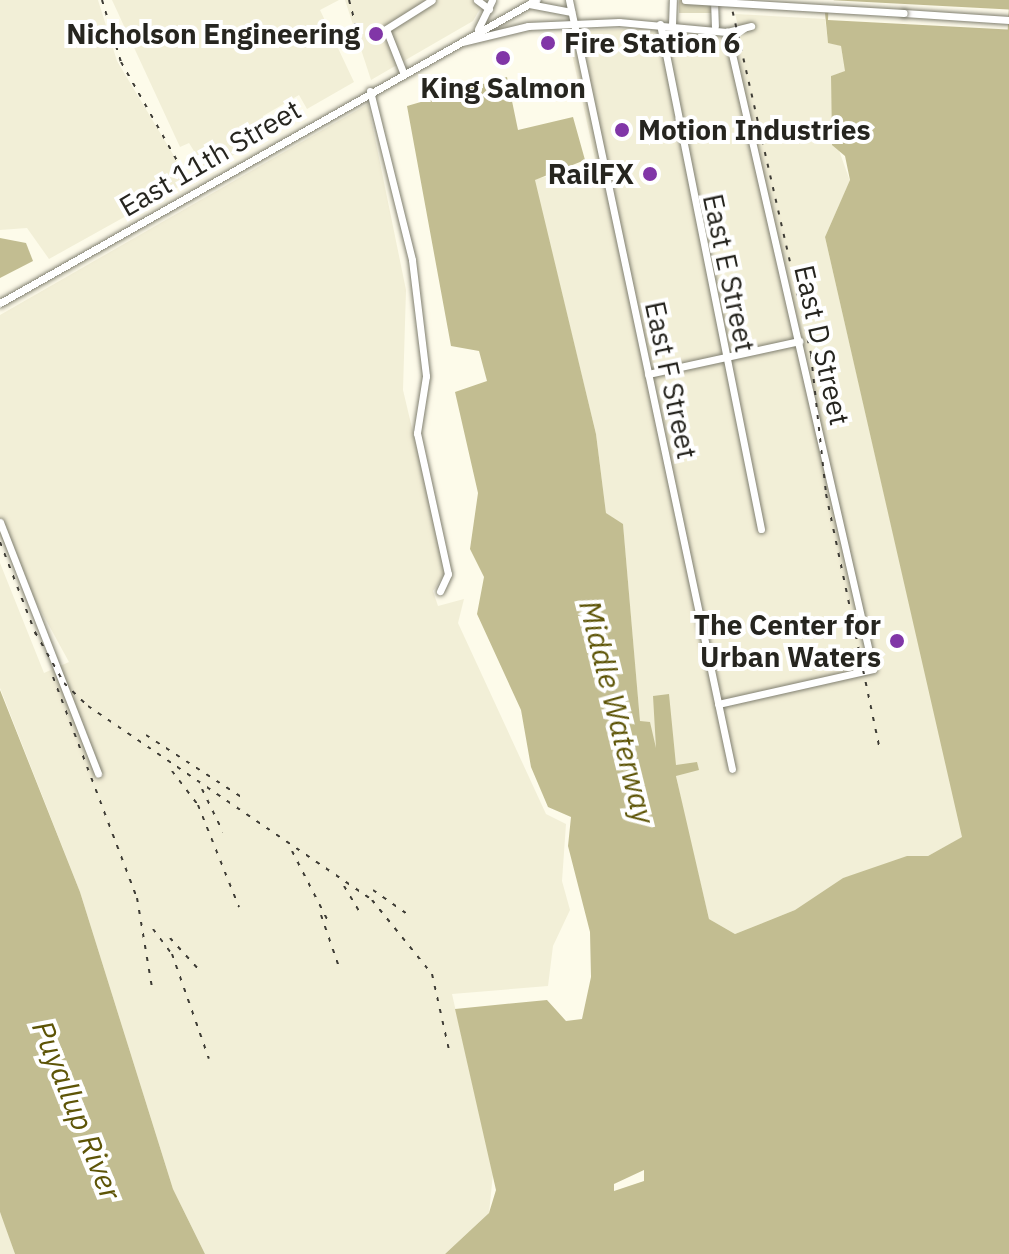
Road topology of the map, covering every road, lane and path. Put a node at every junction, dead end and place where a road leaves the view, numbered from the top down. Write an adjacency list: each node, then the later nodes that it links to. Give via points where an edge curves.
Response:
1 (432, 0): 23 (street, via 386,29)
2 (477, 0): 11 (street)
3 (492, 0): 11 (street)
4 (504, 0): 12 (street)
5 (536, 0): 10 (street, East 11th Street)
6 (569, 0): 13 (street, East F Street)
7 (673, 0): 16 (street)
8 (685, 0): 14 (street, bridge)
9 (714, 0): 17 (street)
10 (516, 8): 12 (street, East 11th Street); 13 (street, via 546,4)
11 (489, 9): 20 (street)
12 (506, 13): 20 (street, East 11th Street)
13 (572, 13): 19 (street, East F Street)
14 (1009, 20)
15 (660, 24): 16 (street, East 11th Street); 19 (street, East 11th Street); 27 (street, East E Street)
16 (672, 25): 17 (street, East 11th Street)
17 (715, 26): 21 (street, East 11th Street)
18 (751, 26): 21 (street)
19 (575, 27): 22 (street, East 11th Street, via 498,30); 28 (street, East F Street)
20 (478, 29): 22 (street, East 11th Street)
21 (727, 32): 26 (street, East D Street)
22 (442, 50): 23 (street, East 11th Street)
23 (403, 72): 24 (street, East 11th Street)
24 (370, 91): 25 (street, East 11th Street); 31 (street, via 412,260 426,376 417,433 448,574)
25 (0, 303)
26 (799, 341): 27 (street); 32 (street, East D Street, via 873,669)
27 (724, 357): 28 (street); 30 (street, East E Street)
28 (648, 374): 32 (street, East F Street)
29 (0, 522): 34 (street)
30 (761, 529)
31 (440, 591)
32 (718, 704): 33 (street, East F Street)
33 (732, 769)
34 (98, 774)

